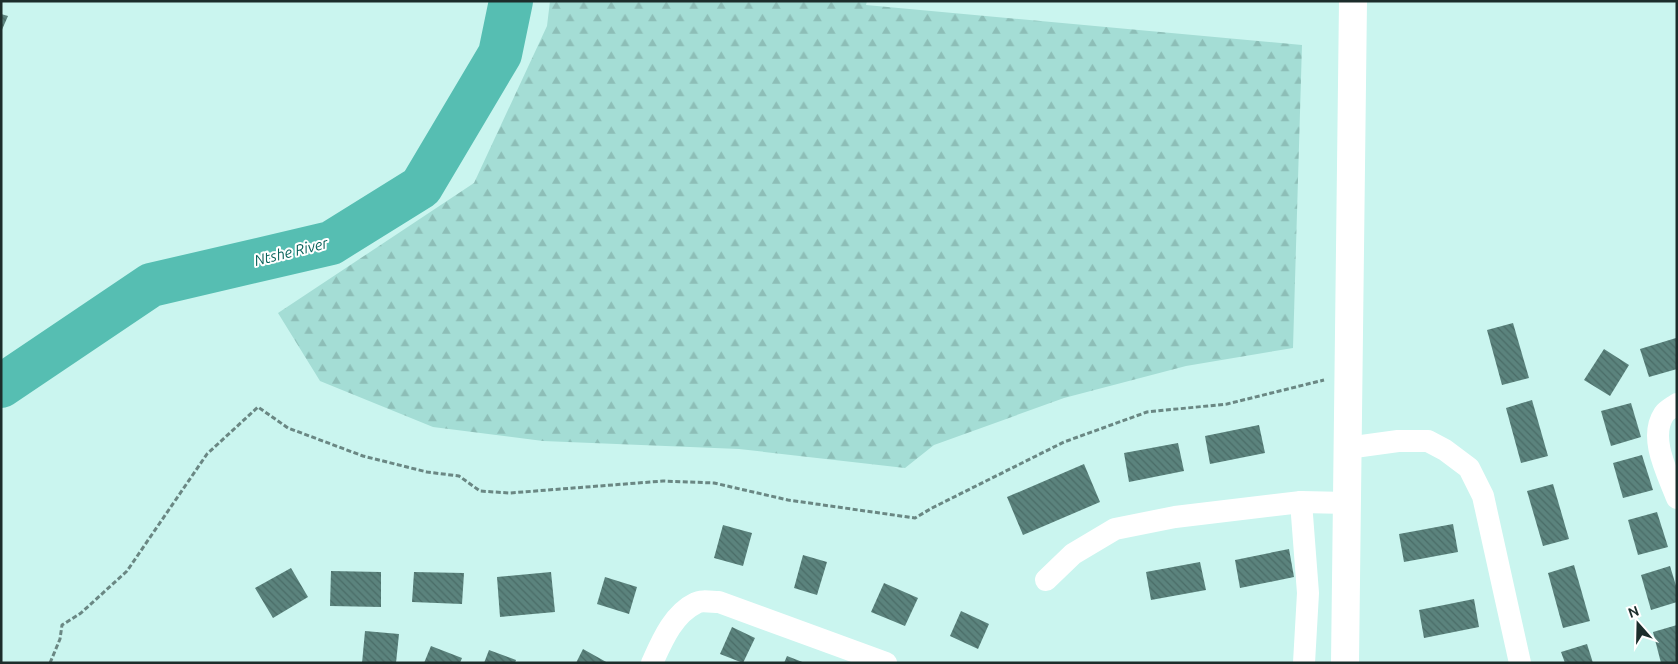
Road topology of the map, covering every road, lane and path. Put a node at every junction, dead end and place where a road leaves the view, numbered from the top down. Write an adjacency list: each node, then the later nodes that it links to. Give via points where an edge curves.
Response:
1 (1353, 1): 2 (street)
2 (1349, 374): 4 (street); 9 (path, via 1227,404 1148,412 1064,442 915,518 788,500 714,483 663,481 510,492 480,491 459,476 427,472 363,456 288,428 258,407 207,454 127,571 81,613 62,625)
3 (1677, 404): 5 (street, via 1665,413 1658,434)
4 (1347, 448): 7 (street); 14 (street, via 1398,441 1428,441 1469,468 1483,496)
5 (1677, 498)
6 (1301, 502): 7 (street); 8 (street, via 1175,517 1115,529 1073,554); 12 (street, via 1308,593)
7 (1348, 503): 13 (street)
8 (1046, 580)
9 (50, 663)
10 (652, 663): 11 (street, via 664,636 697,602 719,602)
11 (886, 663)
12 (1304, 663)
13 (1345, 663)
14 (1520, 663)

